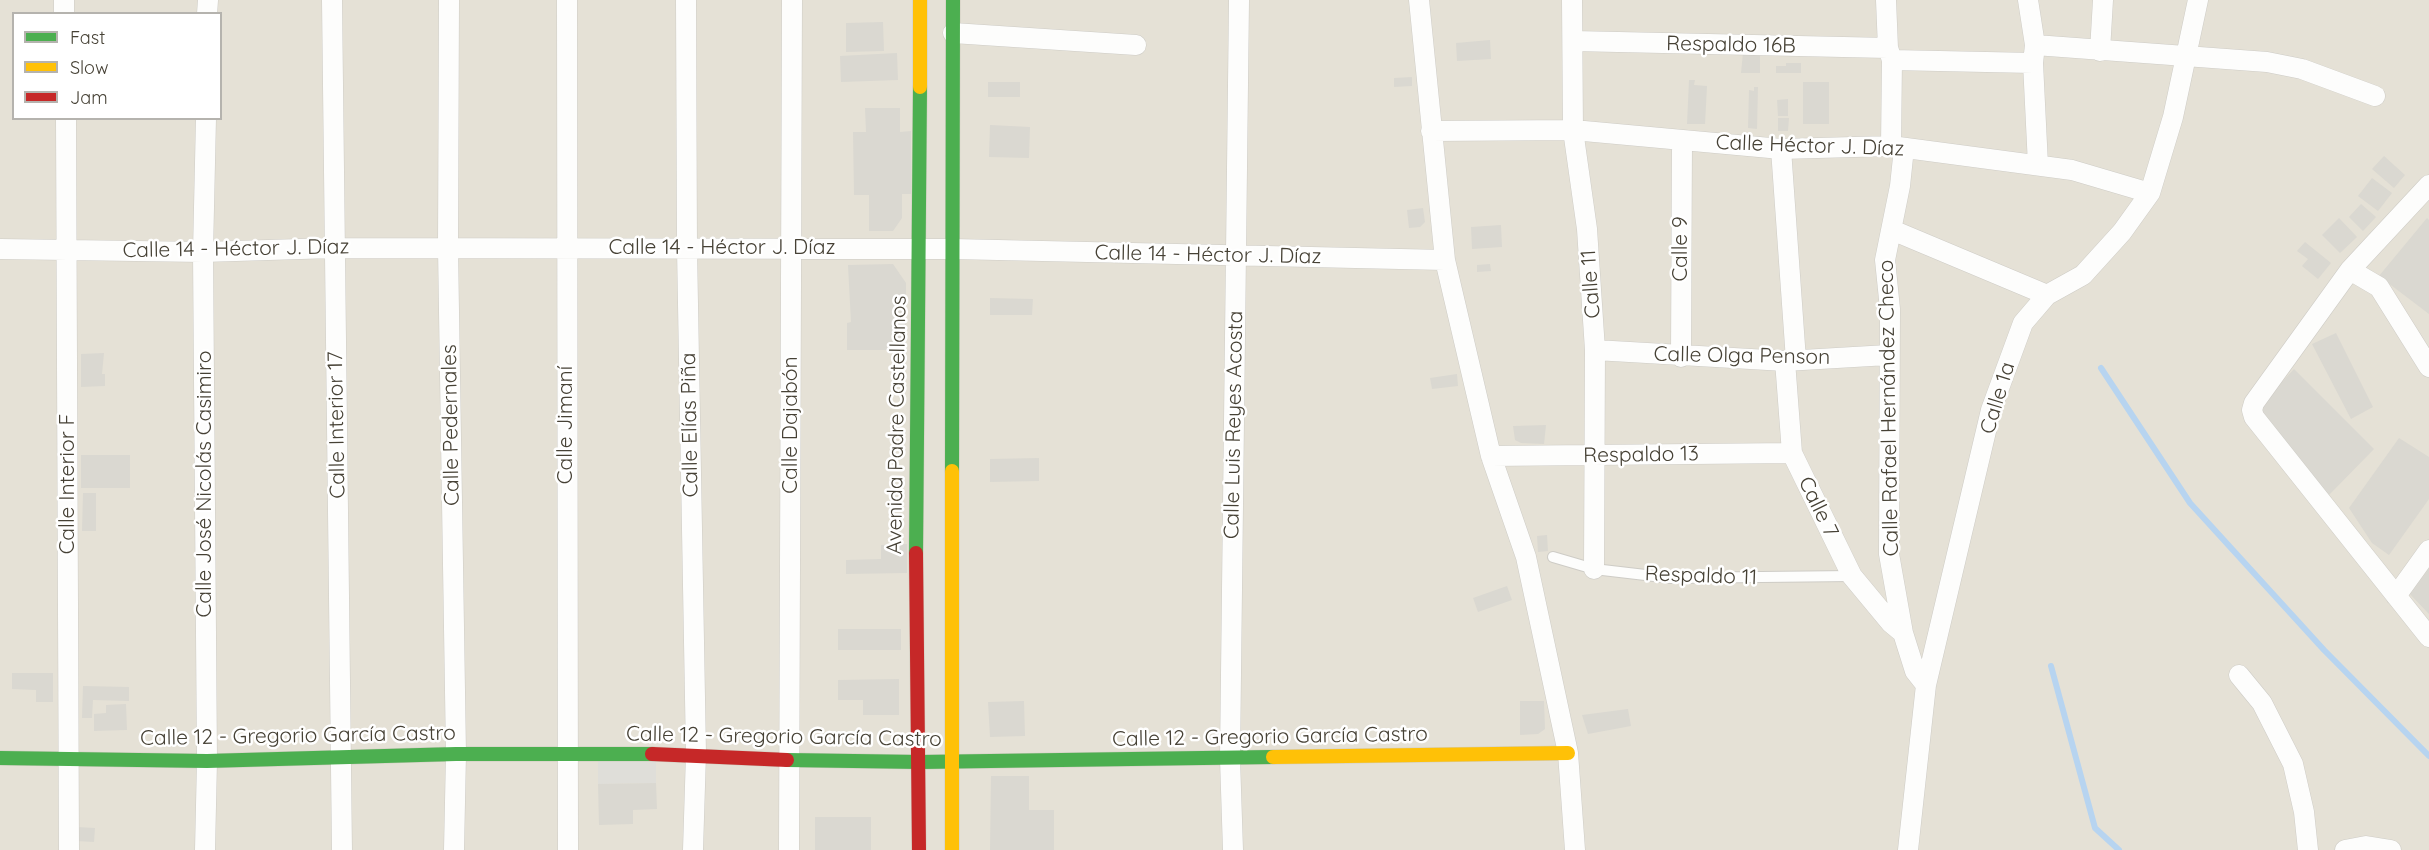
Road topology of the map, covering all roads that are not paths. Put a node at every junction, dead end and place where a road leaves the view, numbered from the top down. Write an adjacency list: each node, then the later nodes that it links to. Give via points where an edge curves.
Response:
1 (332, 0): 34 (street, Calle Interior 17)
2 (449, 0): 35 (street, Calle Pedernales)
3 (567, 0): 36 (street, Calle Jimaní)
4 (686, 0): 37 (street, Calle Elías Piña)
5 (792, 0): 39 (street, Calle Dajabón)
6 (920, 0): 41 (main road, Avenida Padre Castellanos)
7 (953, 0): 15 (main road)
8 (1239, 0): 44 (street, Calle Luis Reyes Acosta)
9 (1419, 0): 26 (street)
10 (1572, 0): 16 (street, Calle 11)
11 (1886, 0): 19 (street, Calle Rafael Hernández Checo)
12 (2028, 0): 20 (street)
13 (2103, 0): 18 (street)
14 (2198, 0): 21 (street, Calle 1a)
15 (952, 33): 17 (street); 40 (main road)
16 (1573, 40): 19 (street, Respaldo 16B); 25 (street, Calle 11)
17 (1136, 45)
18 (2100, 51): 20 (street, Respaldo 16B); 21 (street, Respaldo 16B)
19 (1890, 54): 20 (street, Respaldo 16B); 28 (street, Calle Rafael Hernández Checo)
20 (2034, 54): 30 (street)
21 (2184, 58): 22 (street, Respaldo 16B, via 2302,69); 32 (street, Calle 1a, via 2173,117)
22 (2375, 96)
23 (66, 120): 42 (street, Calle Interior F)
24 (206, 120): 43 (street, Calle José Nicolás Casimiro)
25 (1573, 130): 26 (street, Calle Héctor J. Díaz); 27 (street, Calle Héctor J. Díaz); 48 (street, Calle 11, via 1587,229)
26 (1431, 131): 45 (street)
27 (1682, 141): 29 (street, Calle Héctor J. Díaz); 50 (street, Calle 9)
28 (1898, 147): 29 (street, Calle Héctor J. Díaz); 30 (street, Calle Héctor J. Díaz); 33 (street, Calle Rafael Hernández Checo)
29 (1781, 149): 51 (street, Calle 7)
30 (2038, 165): 32 (street, Calle Héctor J. Díaz, via 2072,170)
31 (2427, 191): 46 (street)
32 (2150, 193): 47 (street, Calle 1a, via 2083,275)
33 (1892, 230): 47 (street); 49 (street, Calle Rafael Hernández Checo, via 1885,260 1890,309)
34 (333, 248): 35 (street, Calle 14 - Héctor J. Díaz); 43 (street, Calle 14 - Héctor J. Díaz); 69 (street, Calle Interior 17)
35 (448, 248): 36 (street, Calle 14 - Héctor J. Díaz); 66 (street, Calle Pedernales)
36 (566, 248): 37 (street, Calle 14 - Héctor J. Díaz); 68 (street, Calle Jimaní)
37 (687, 248): 39 (street, Calle 14 - Héctor J. Díaz); 67 (street, Calle Elías Piña)
38 (0, 249): 42 (street, Calle 14 - Héctor J. Díaz)
39 (792, 249): 41 (street, Calle 14 - Héctor J. Díaz); 73 (street, Calle Dajabón)
40 (953, 249): 41 (street, Calle 14 - Héctor J. Díaz); 44 (street, Calle 14 - Héctor J. Díaz); 74 (main road)
41 (921, 250): 76 (main road, Avenida Padre Castellanos, via 916,581)
42 (67, 251): 43 (street, Calle 14 - Héctor J. Díaz); 71 (street, Calle Interior F)
43 (203, 252): 75 (street, Calle José Nicolás Casimiro)
44 (1237, 257): 45 (street, Calle 14 - Héctor J. Díaz); 72 (street, Calle Luis Reyes Acosta)
45 (1445, 260): 54 (street)
46 (2350, 270): 52 (street, via 2379,287); 60 (street, via 2252,410)
47 (2047, 295): 64 (street, Calle 1a, via 2023,323 1991,410)
48 (1595, 350): 50 (street, Calle Olga Penson); 55 (street, Calle 11)
49 (1888, 355): 51 (street, Calle Olga Penson); 61 (street, Calle Rafael Hernández Checo, via 1889,554)
50 (1681, 357): 51 (street, Calle Olga Penson)
51 (1790, 360): 53 (street, Calle 7)
52 (2429, 366)
53 (1792, 453): 55 (street, Respaldo 13); 59 (street, Calle 7)
54 (1491, 456): 55 (street, Respaldo 13); 65 (street, via 1526,557)
55 (1594, 456): 58 (street, Calle 11)
56 (2429, 550): 60 (street)
57 (1553, 557): 58 (lane, Respaldo 11)
58 (1594, 569): 59 (lane, Respaldo 11, via 1671,578)
59 (1852, 576): 61 (street, Calle 7)
60 (2396, 596): 62 (street)
61 (1902, 633): 64 (street, Calle Rafael Hernández Checo, via 1915,671)
62 (2429, 637)
63 (2239, 675): 89 (street, via 2262,703 2293,764)
64 (1926, 685): 88 (street, Calle 1a)
65 (1568, 753): 72 (main road, Calle 12 - Gregorio García Castro); 87 (street)
66 (456, 754): 68 (main road, Calle 12 - Gregorio García Castro); 69 (main road, Calle 12 - Gregorio García Castro); 80 (street, Calle Pedernales)
67 (696, 754): 68 (main road, Calle 12 - Gregorio García Castro); 73 (main road, Calle 12 - Gregorio García Castro); 82 (street, Calle Elías Piña)
68 (567, 755): 81 (street, Calle Jimaní)
69 (343, 756): 75 (main road, Calle 12 - Gregorio García Castro); 79 (street, Calle Interior 17)
70 (0, 758): 71 (main road, Calle 12 - Gregorio García Castro)
71 (69, 759): 75 (main road, Calle 12 - Gregorio García Castro); 77 (street, Calle Interior F)
72 (1230, 759): 74 (main road, Calle 12 - Gregorio García Castro); 86 (street, Calle Luis Reyes Acosta)
73 (789, 760): 76 (main road, Calle 12 - Gregorio García Castro); 83 (street, Calle Dajabón)
74 (953, 760): 76 (main road, Calle 12 - Gregorio García Castro); 85 (main road)
75 (207, 761): 78 (street, Calle José Nicolás Casimiro)
76 (920, 762): 84 (main road, Avenida Padre Castellanos)
77 (69, 850)
78 (205, 850)
79 (342, 850)
80 (454, 850)
81 (568, 850)
82 (693, 850)
83 (789, 850)
84 (920, 850)
85 (952, 850)
86 (1233, 850)
87 (1575, 850)
88 (1908, 850)
89 (2308, 850)
90 (2345, 850): 91 (street, via 2366,846)
91 (2391, 850)

